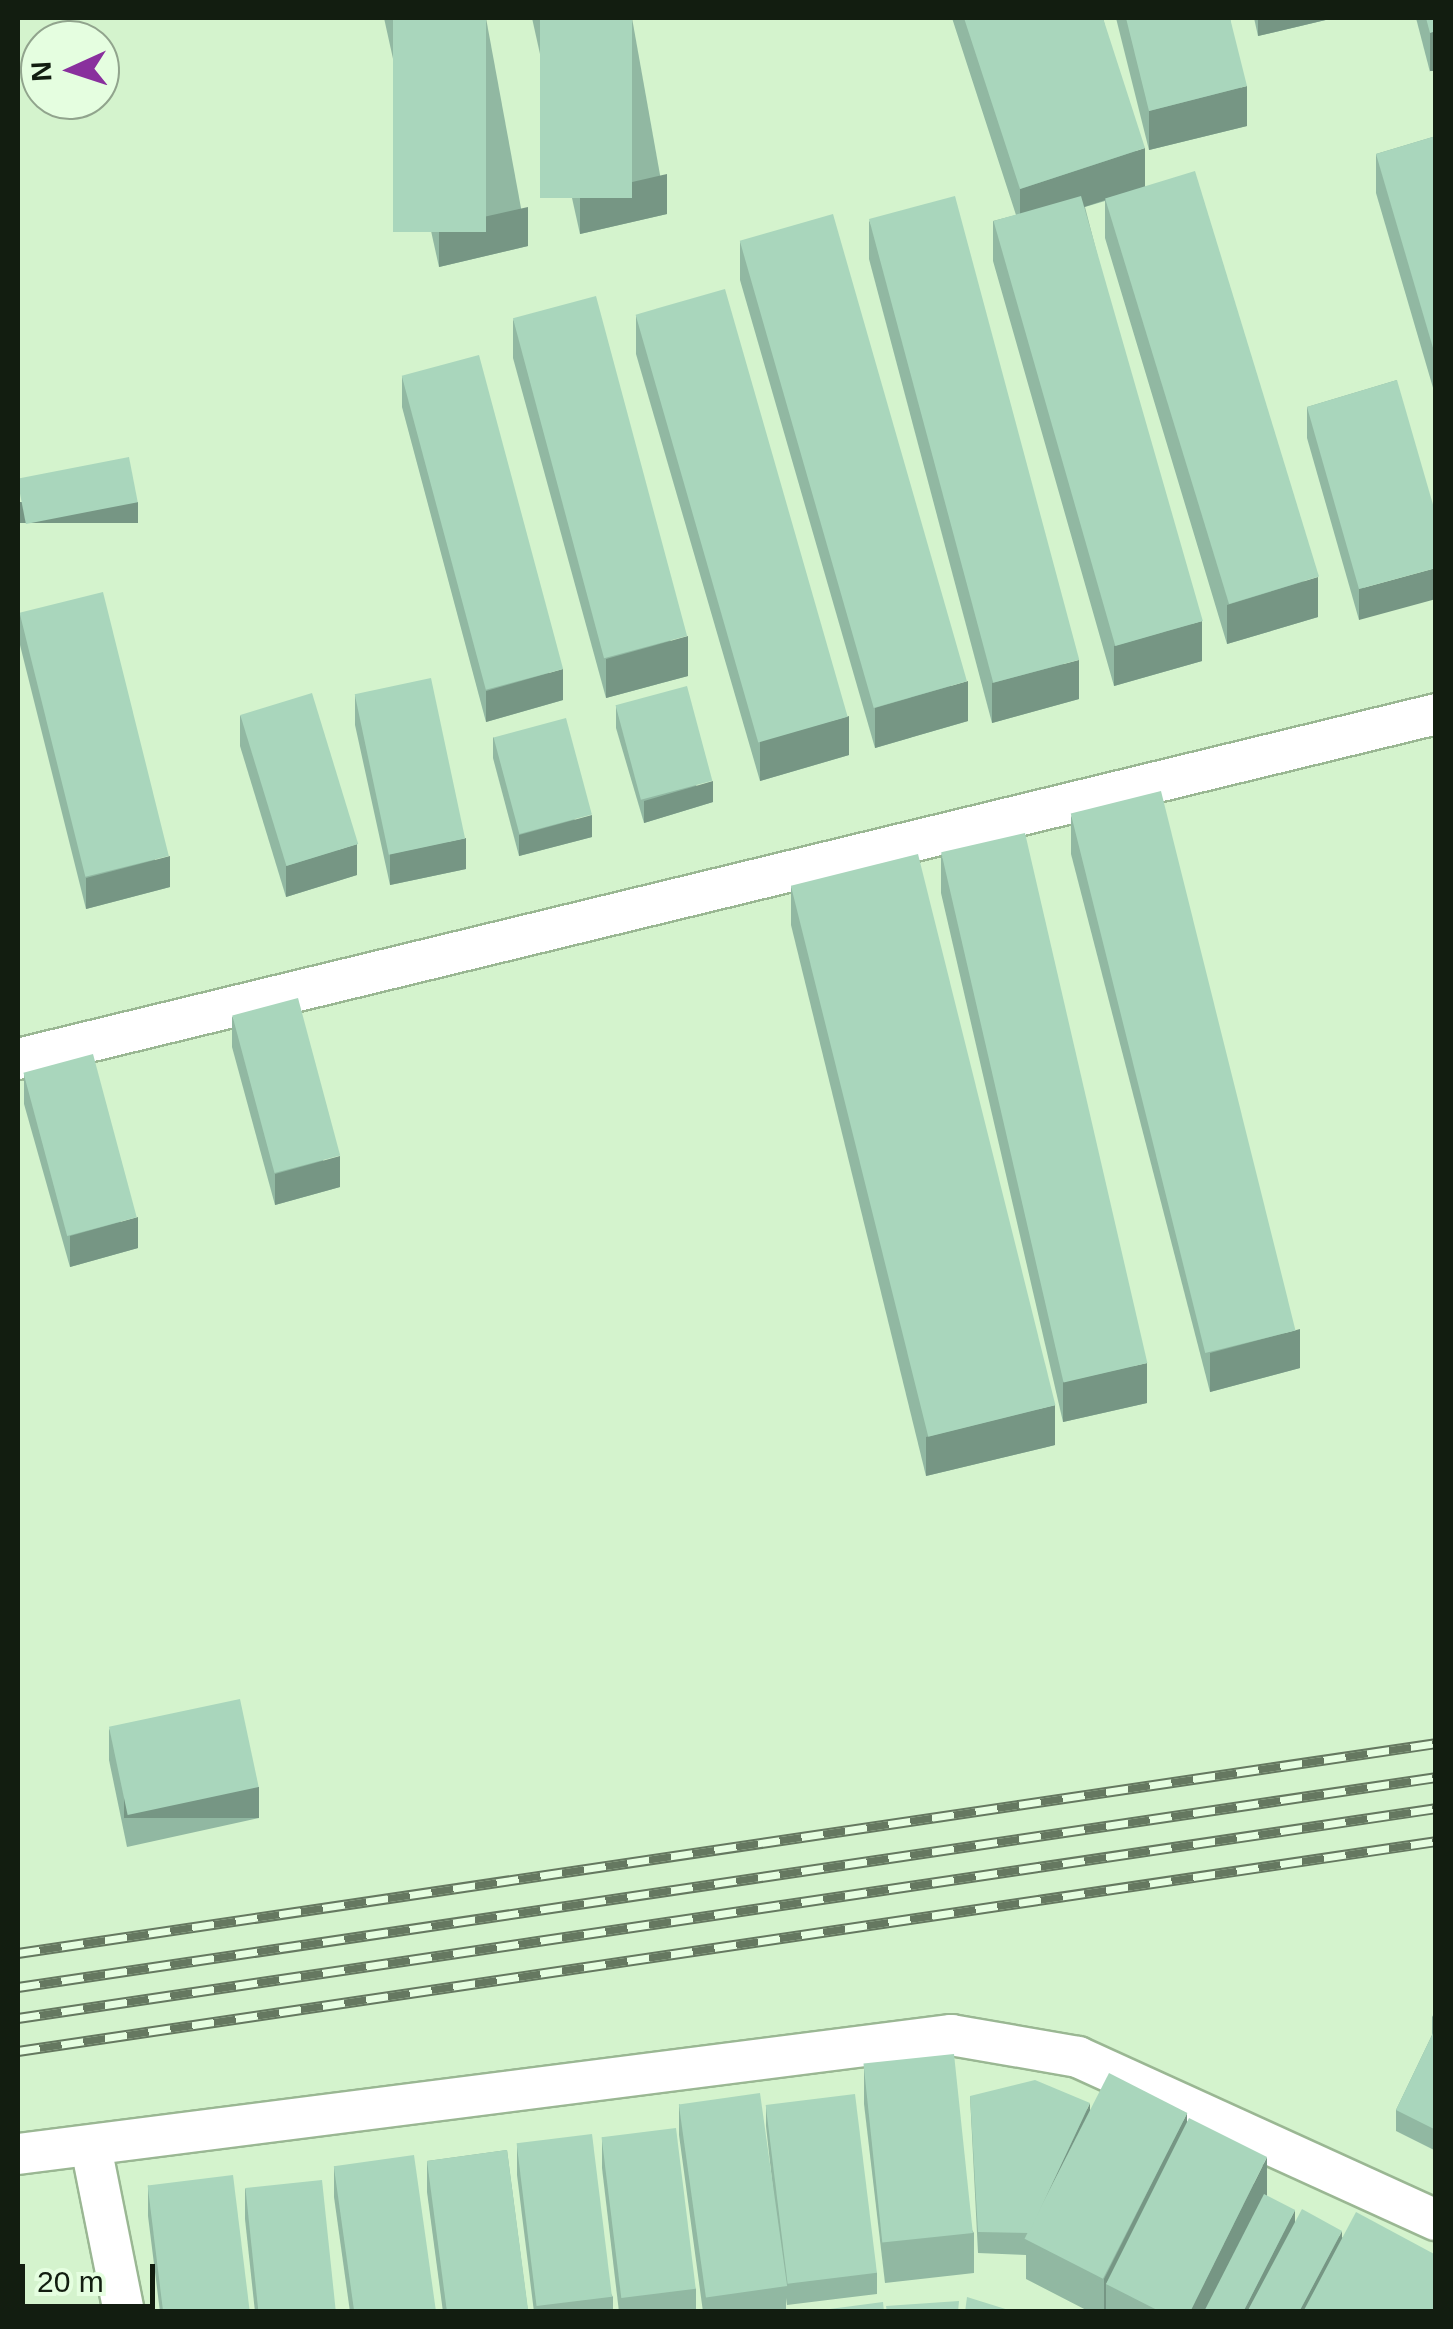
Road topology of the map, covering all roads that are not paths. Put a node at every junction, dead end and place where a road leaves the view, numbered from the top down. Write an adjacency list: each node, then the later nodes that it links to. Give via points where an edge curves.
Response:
1 (1436, 714): 2 (street)
2 (18, 1059)
3 (91, 2147): 4 (street); 5 (street, via 951,2035 1078,2057); 6 (street)
4 (18, 2154)
5 (1436, 2220)
6 (124, 2312)

